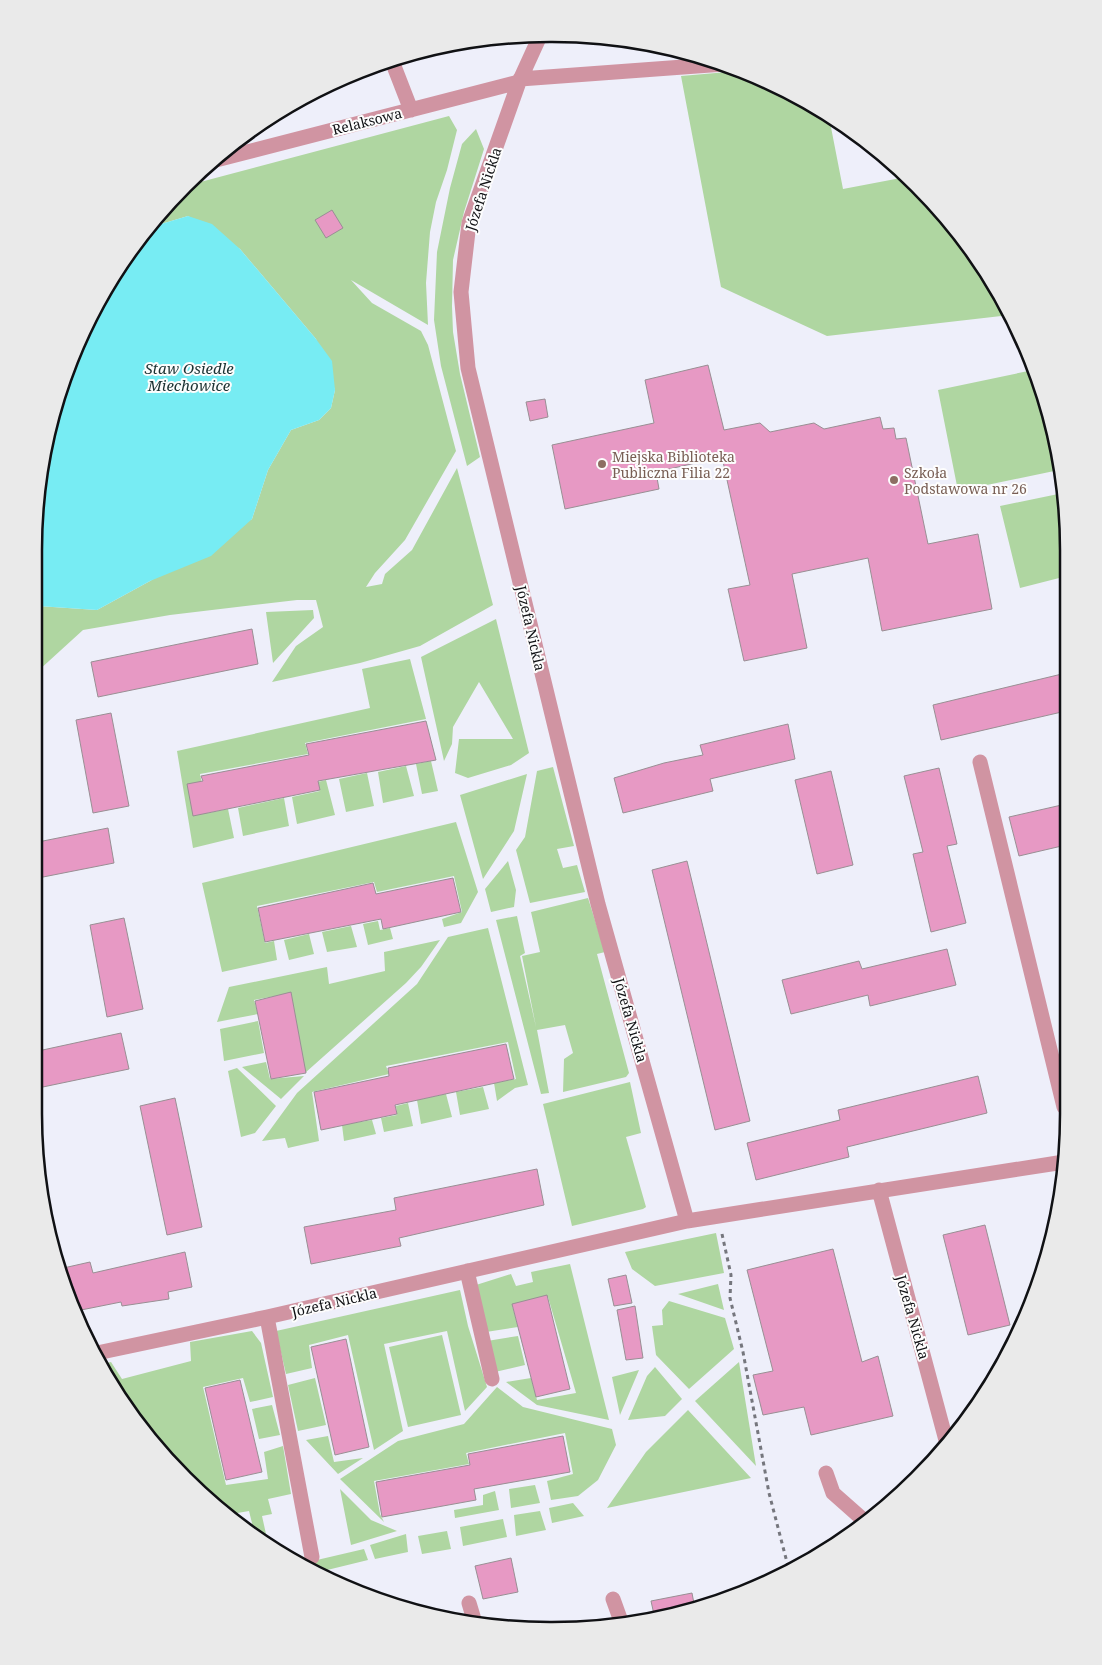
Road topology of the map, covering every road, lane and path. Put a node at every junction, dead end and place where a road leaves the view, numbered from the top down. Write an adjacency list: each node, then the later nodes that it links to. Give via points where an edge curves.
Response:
1 (537, 43): 4 (street, Józefa Nickla)
2 (703, 66): 4 (street, Relaksowa)
3 (394, 67): 5 (street)
4 (520, 81): 5 (street, Relaksowa); 12 (street, Józefa Nickla, via 469,223 461,292 468,368 596,895)
5 (411, 110): 6 (street, Relaksowa)
6 (240, 149)
7 (980, 762): 8 (street)
8 (1060, 1091)
9 (1057, 1163): 10 (street, Józefa Nickla)
10 (879, 1190): 11 (street, Józefa Nickla); 17 (street, Józefa Nickla)
11 (718, 1215): 12 (street, Józefa Nickla); 21 (path, via 731,1275 730,1298)
12 (687, 1221): 13 (street, Józefa Nickla)
13 (467, 1271): 14 (street, Józefa Nickla); 16 (street)
14 (267, 1317): 15 (street, Józefa Nickla); 20 (street)
15 (102, 1352)
16 (492, 1378)
17 (945, 1435)
18 (826, 1472): 19 (street, via 833,1493)
19 (861, 1517)
20 (312, 1557)
21 (787, 1564)
22 (612, 1599): 25 (street)
23 (469, 1603): 24 (street)
24 (472, 1616)
25 (619, 1618)

